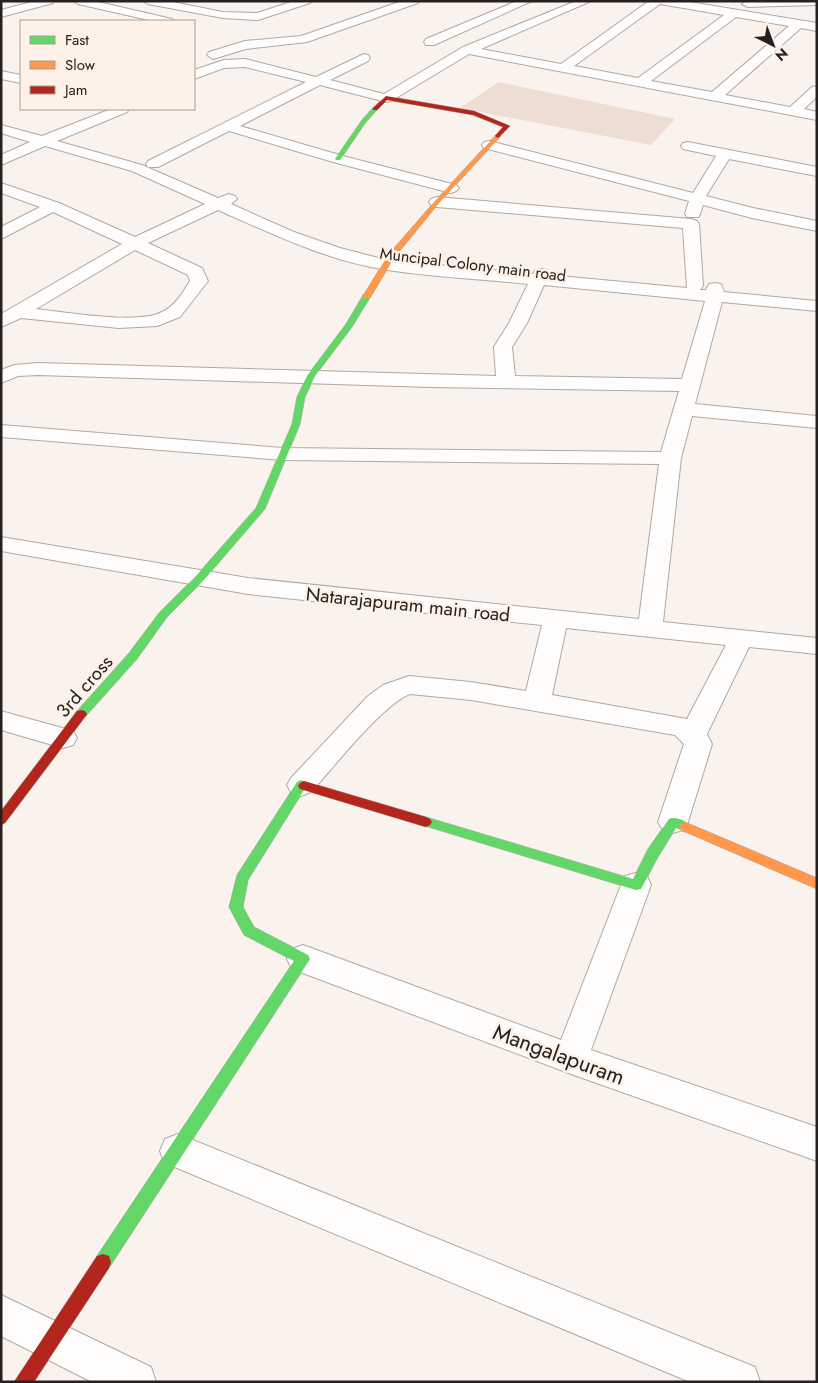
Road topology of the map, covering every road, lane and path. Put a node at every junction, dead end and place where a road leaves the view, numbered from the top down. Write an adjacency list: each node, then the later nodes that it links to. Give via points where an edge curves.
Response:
1 (49, 1): 15 (street)
2 (78, 1): 16 (street)
3 (148, 1): 12 (street)
4 (185, 1): 12 (street)
5 (306, 1): 12 (street, via 258,17)
6 (414, 1): 24 (street, via 303,39 246,45)
7 (527, 1): 21 (street)
8 (586, 1): 22 (street)
9 (657, 1): 25 (street)
10 (662, 1): 13 (street)
11 (817, 2): 13 (street)
12 (171, 6)
13 (690, 6): 14 (street)
14 (734, 13): 19 (street); 30 (street)
15 (1, 14)
16 (166, 20)
17 (1, 21): 18 (street)
18 (15, 24)
19 (798, 24): 20 (street); 32 (street)
20 (817, 27)
21 (430, 42)
22 (467, 50): 25 (street); 33 (street)
23 (364, 58): 29 (street)
24 (195, 64)
25 (564, 68): 30 (street)
26 (1, 75): 28 (street)
27 (195, 75): 29 (street, via 229,62)
28 (20, 79)
29 (317, 81): 33 (street); 39 (street)
30 (640, 82): 32 (street)
31 (817, 90): 36 (street)
32 (716, 96): 36 (street)
33 (386, 98): 42 (street, 3rd cross, via 474,113 508,126); 45 (street, via 364,121)
34 (89, 110): 41 (street)
35 (119, 110): 41 (street)
36 (794, 111): 37 (street)
37 (817, 116)
38 (1, 124): 41 (street)
39 (227, 126): 45 (street); 47 (street)
40 (1, 129): 41 (street)
41 (46, 136): 46 (street); 47 (street); 52 (street)
42 (489, 145): 50 (street, 3rd cross); 51 (street)
43 (688, 146): 44 (street)
44 (724, 154): 48 (street); 51 (street)
45 (338, 159): 50 (street)
46 (1, 161)
47 (153, 164): 52 (street)
48 (817, 172)
49 (1, 188): 54 (street)
50 (451, 188): 53 (street, 3rd cross)
51 (697, 199): 55 (street); 56 (street)
52 (223, 201): 58 (street); 59 (street, via 288,236 334,252)
53 (437, 202): 55 (street); 59 (street, 3rd cross)
54 (52, 206): 57 (street); 58 (street)
55 (691, 224): 61 (street)
56 (817, 226)
57 (1, 234)
58 (133, 244): 64 (street); 64 (street, via 196,272 199,281 171,315 159,321 138,323)
59 (388, 261): 60 (street); 66 (street, 3rd cross)
60 (539, 277): 61 (street); 61 (street, Muncipal Colony main road); 68 (street, via 503,347)
61 (708, 290): 62 (street, Muncipal Colony main road); 63 (street); 69 (street)
62 (817, 298)
63 (817, 306)
64 (19, 312): 65 (street)
65 (1, 322)
66 (311, 376): 67 (street, via 38,369 14,371); 68 (street); 73 (street, 3rd cross)
67 (1, 377)
68 (506, 382): 69 (street)
69 (690, 385): 70 (street)
70 (684, 409): 71 (street); 74 (street)
71 (817, 422)
72 (1, 431): 73 (street)
73 (283, 454): 74 (street); 76 (street, 3rd cross, via 260,509)
74 (670, 458): 78 (street)
75 (6, 550): 76 (street, Natarajapuram main road)
76 (199, 579): 77 (street, Natarajapuram main road); 84 (street, 3rd cross, via 163,615 133,656)
77 (556, 619): 78 (street, Natarajapuram main road); 81 (street)
78 (650, 628): 79 (street, Natarajapuram main road)
79 (742, 637): 80 (street, Natarajapuram main road); 83 (street)
80 (817, 646)
81 (538, 702): 83 (street, via 659,721 683,727); 85 (street, via 409,685 392,691 377,703)
82 (1, 720): 84 (street)
83 (693, 734): 87 (street, via 698,744)
84 (62, 738): 86 (street, 3rd cross)
85 (301, 785): 89 (street); 90 (street, via 242,879 236,906 249,931)
86 (1, 820)
87 (673, 822): 88 (street); 89 (street)
88 (817, 884)
89 (636, 885): 91 (street)
90 (303, 959): 91 (street, Mangalapuram); 93 (street)
91 (570, 1059): 92 (street, Mangalapuram)
92 (817, 1144)
93 (178, 1151): 95 (street); 98 (street)
94 (1, 1316): 95 (street)
95 (52, 1339): 96 (street); 97 (street)
96 (23, 1382)
97 (136, 1382)
98 (740, 1382)

